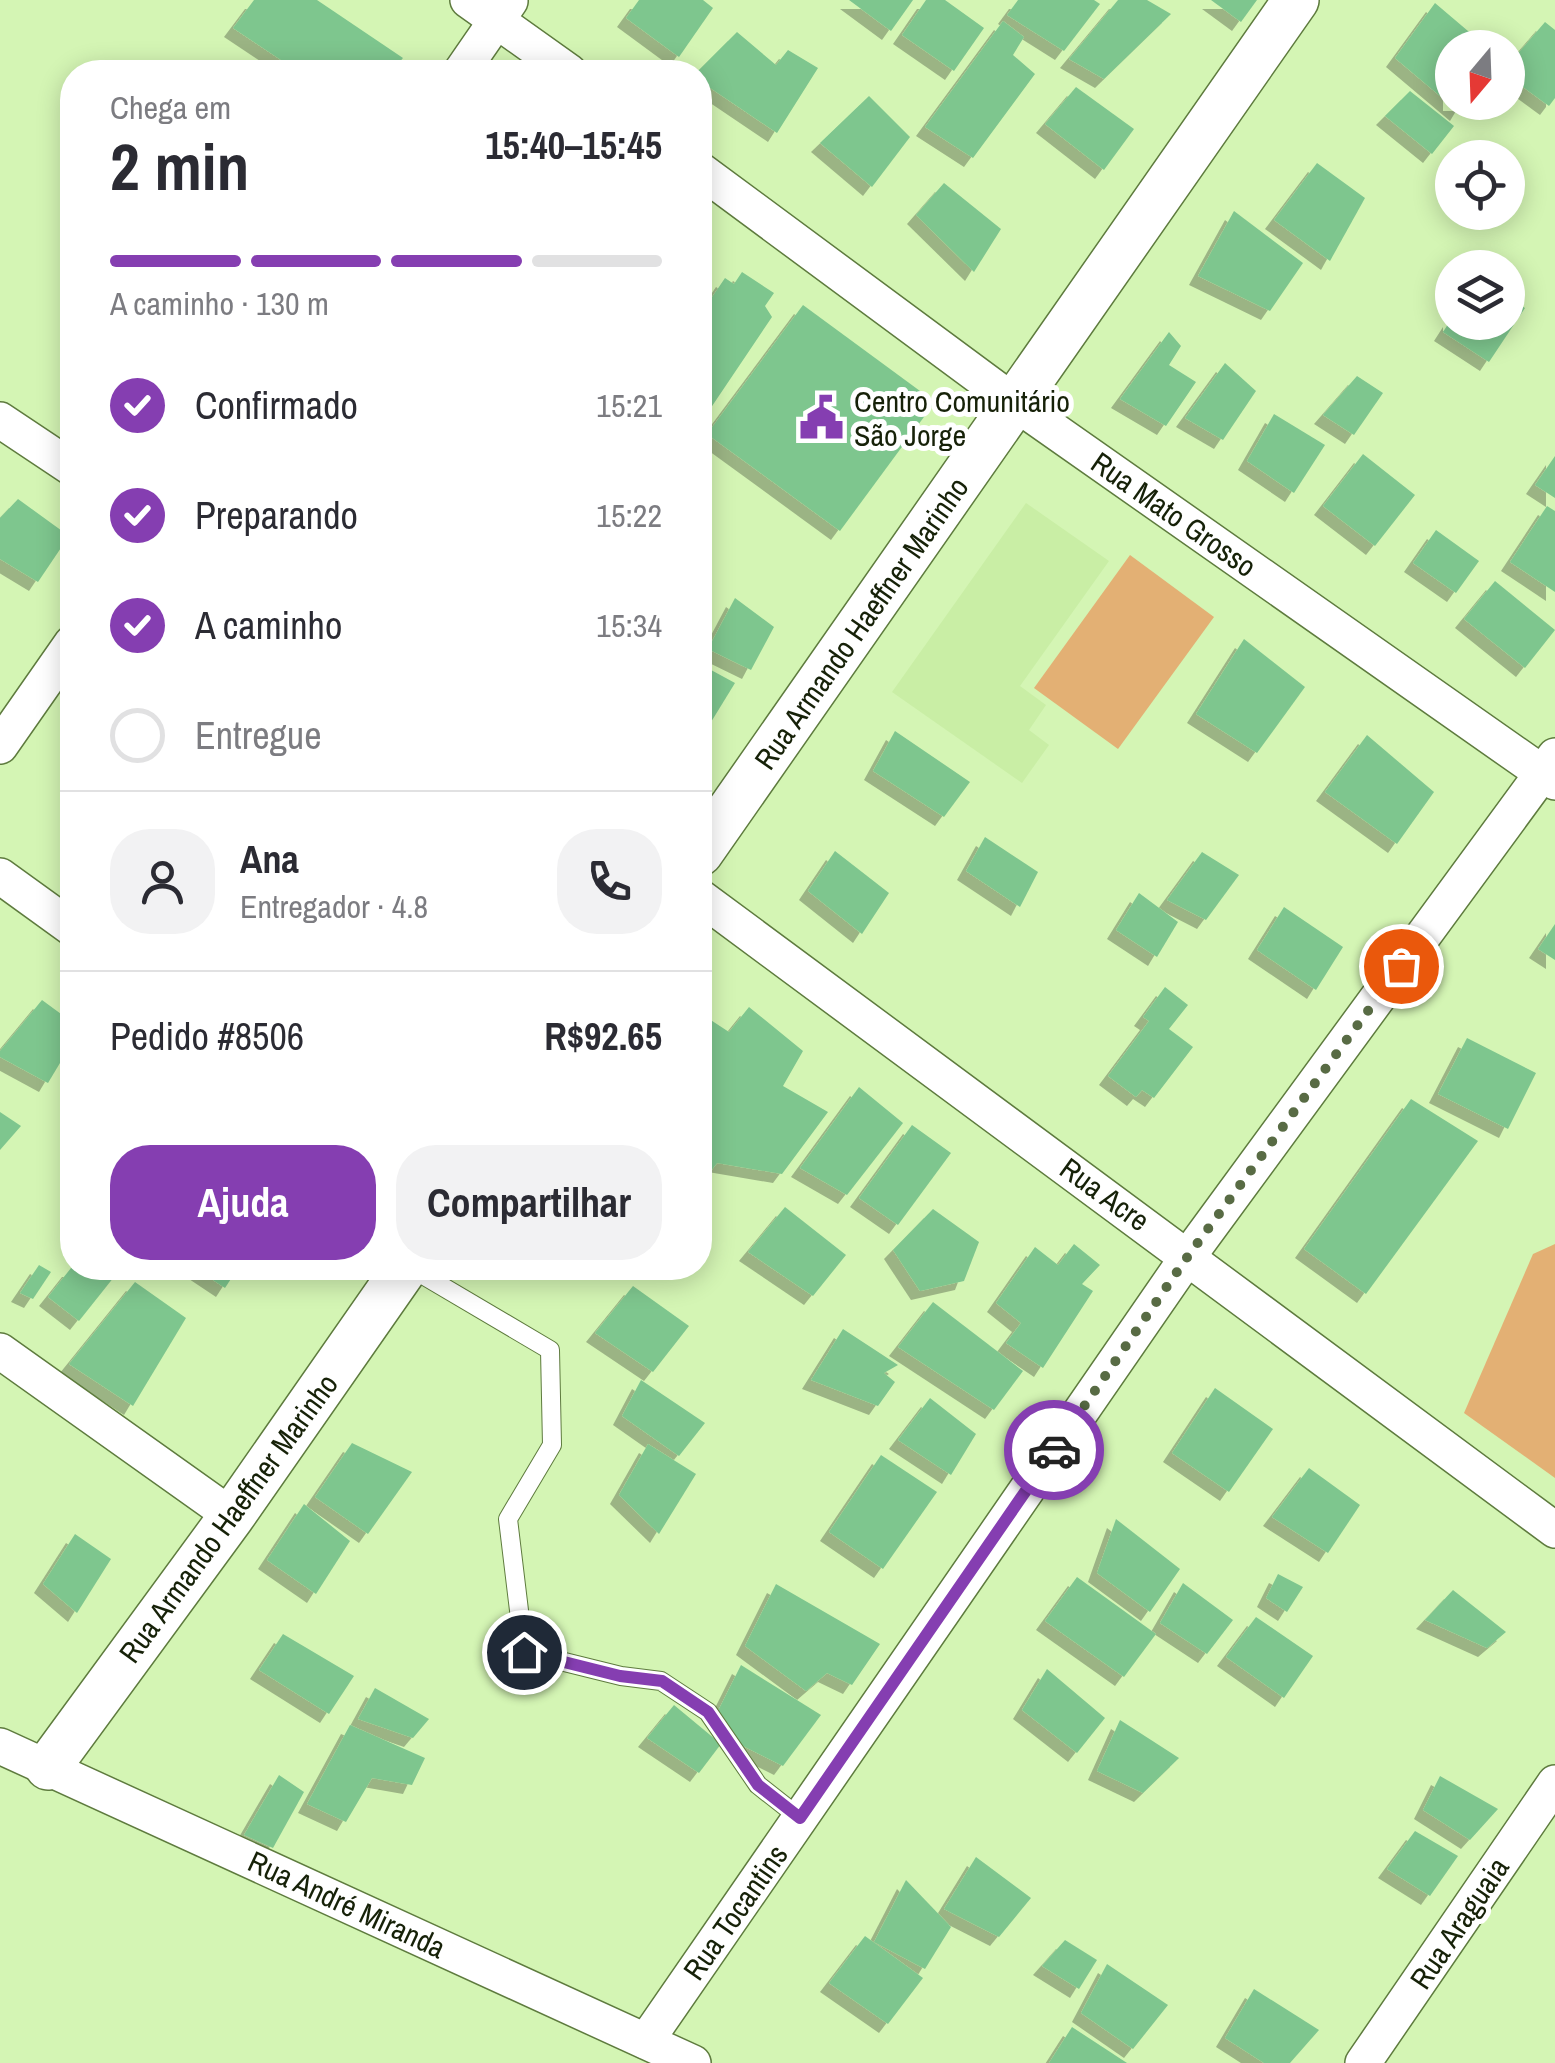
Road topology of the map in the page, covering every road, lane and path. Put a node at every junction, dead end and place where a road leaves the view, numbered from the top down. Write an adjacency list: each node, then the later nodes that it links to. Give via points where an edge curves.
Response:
1 (1296, 0): 6 (street, Rua Armando Haeffner Marinho)
2 (492, 7): 3 (street); 4 (street)
3 (467, 60)
4 (554, 60)
5 (712, 179): 6 (street, Rua Mato Grosso)
6 (1015, 403): 11 (street, Rua Mato Grosso); 12 (street, Rua Armando Haeffner Marinho)
7 (0, 420): 8 (street)
8 (60, 460)
9 (60, 660): 10 (street)
10 (0, 746)
11 (1551, 770): 16 (street, Rua Tocantins)
12 (712, 835)
13 (0, 876): 15 (street)
14 (712, 906): 16 (street, Rua Acre)
15 (60, 919)
16 (1188, 1256): 21 (street, Rua Acre); 25 (street, Rua Tocantins)
17 (399, 1280): 20 (street, Rua Armando Haeffner Marinho)
18 (429, 1280): 25 (lane, via 550,1350 552,1446 508,1518 524,1652 662,1681 708,1712 758,1785)
19 (0, 1351): 20 (street)
20 (232, 1516): 23 (street, Rua Armando Haeffner Marinho)
21 (1555, 1530)
22 (0, 1746): 23 (street, Rua André Miranda)
23 (48, 1767): 26 (street, Rua André Miranda)
24 (1555, 1783): 28 (street, Rua Araguaia)
25 (800, 1818): 26 (street, Rua Tocantins)
26 (646, 2041): 27 (street, Rua André Miranda)
27 (692, 2063)
28 (1363, 2063)

